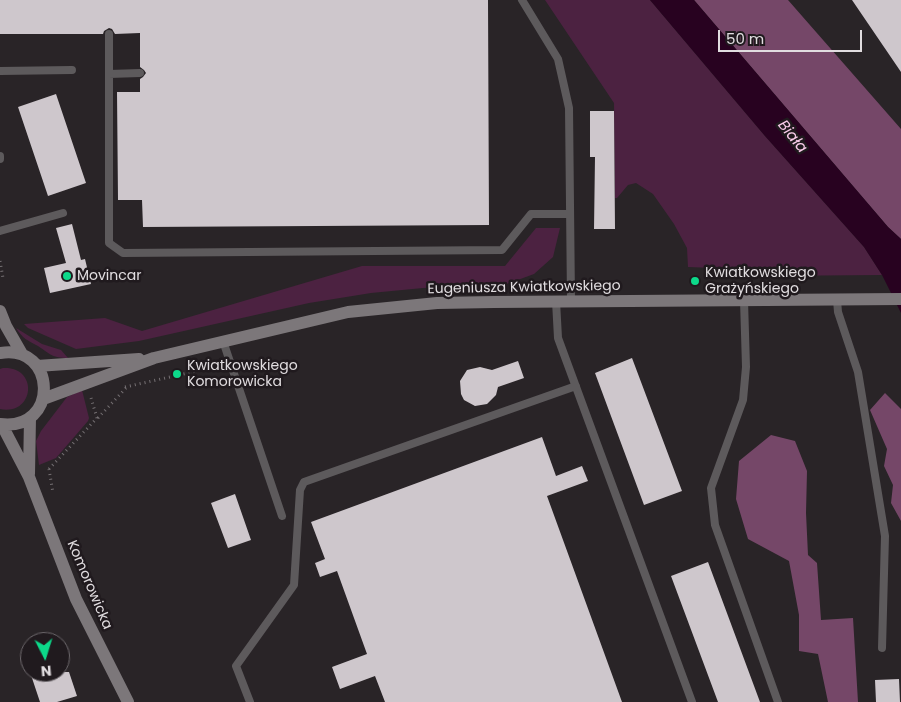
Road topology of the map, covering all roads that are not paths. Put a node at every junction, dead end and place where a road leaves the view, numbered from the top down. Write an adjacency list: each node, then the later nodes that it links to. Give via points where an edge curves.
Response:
1 (522, 0): 8 (lane, via 558,59 569,108)
2 (109, 34): 6 (lane)
3 (72, 70): 4 (lane)
4 (0, 71)
5 (140, 73): 6 (lane)
6 (109, 74): 8 (lane, via 109,243 123,253 502,250 531,214)
7 (63, 213): 9 (lane)
8 (570, 214): 14 (lane)
9 (0, 231)
10 (901, 299): 12 (street, Eugeniusza Kwiatkowskiego)
11 (744, 300): 12 (street, Eugeniusza Kwiatkowskiego); 14 (street, Eugeniusza Kwiatkowskiego); 31 (lane, via 746,366 743,400 711,488 715,525)
12 (837, 300): 27 (lane, via 858,372 885,536)
13 (556, 301): 14 (street, Eugeniusza Kwiatkowskiego); 16 (street, Eugeniusza Kwiatkowskiego, via 437,303 348,312); 21 (lane, via 558,338)
14 (571, 301)
15 (0, 312): 18 (street)
16 (223, 341): 19 (street, Eugeniusza Kwiatkowskiego); 26 (lane)
17 (0, 353): 18 (street)
18 (22, 354): 20 (street)
19 (154, 358): 20 (street, Eugeniusza Kwiatkowskiego); 22 (street, Eugeniusza Kwiatkowskiego)
20 (37, 366): 22 (street, via 45,388)
21 (576, 386): 29 (lane, via 304,482 300,490 294,585 236,666); 30 (lane)
22 (43, 400): 23 (street)
23 (30, 418): 24 (street, via 17,424); 25 (street, Komorowicka)
24 (1, 424): 25 (street, Komorowicka)
25 (29, 477): 28 (street, Komorowicka, via 76,599)
26 (282, 516)
27 (882, 648)
28 (128, 702)
29 (250, 702)
30 (692, 702)
31 (778, 702)

